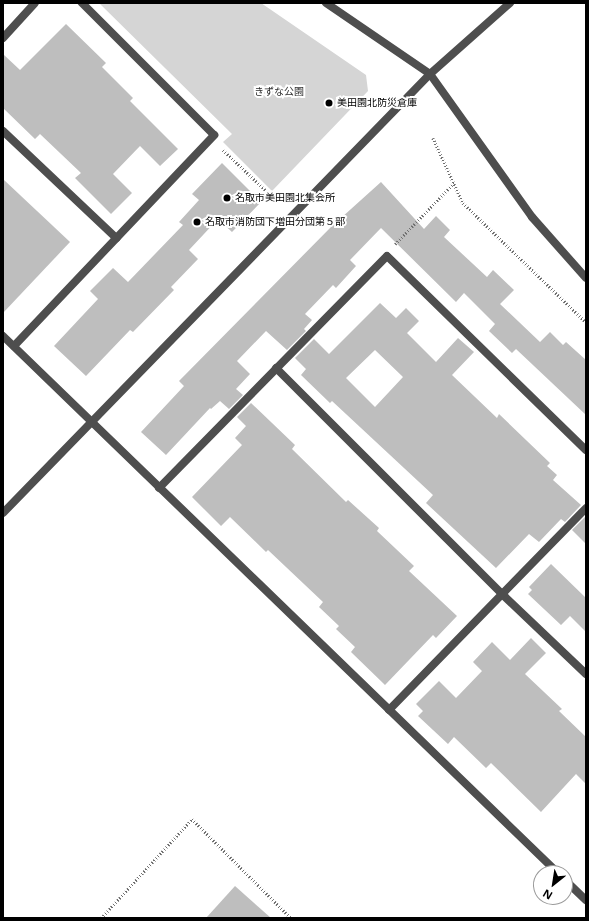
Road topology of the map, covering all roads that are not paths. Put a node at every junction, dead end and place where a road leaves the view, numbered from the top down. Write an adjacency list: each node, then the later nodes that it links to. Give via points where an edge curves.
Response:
1 (35, 3): 5 (street)
2 (82, 3): 8 (street, via 214,135)
3 (326, 3): 6 (street)
4 (510, 3): 6 (street)
5 (3, 38)
6 (430, 74): 9 (street, via 532,217); 13 (street)
7 (3, 131): 8 (street)
8 (116, 238): 11 (street)
9 (586, 278)
10 (3, 336): 11 (street)
11 (14, 346): 13 (street)
12 (276, 368): 14 (street, via 387,256); 15 (street); 18 (street)
13 (91, 422): 15 (street); 17 (street)
14 (586, 450)
15 (159, 488): 20 (street)
16 (586, 508): 18 (street)
17 (3, 513)
18 (502, 594): 19 (street); 20 (street)
19 (586, 674)
20 (389, 710): 21 (street)
21 (550, 865)
22 (573, 888): 23 (street)
23 (586, 900)

